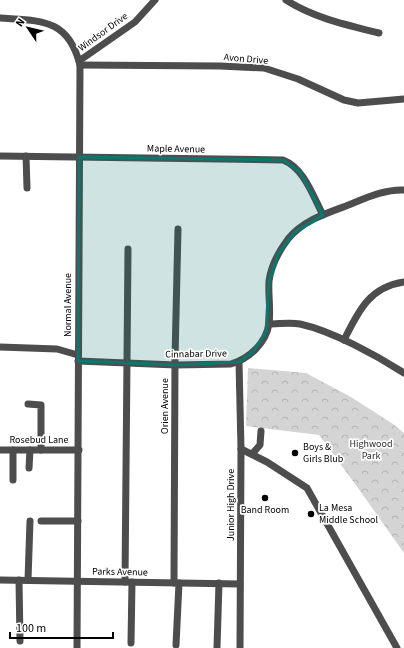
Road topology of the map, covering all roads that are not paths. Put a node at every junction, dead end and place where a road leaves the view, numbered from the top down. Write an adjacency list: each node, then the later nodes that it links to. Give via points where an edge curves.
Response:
1 (155, 0): 5 (street, Windsor Drive, via 135,22)
2 (286, 0): 4 (street, via 324,19)
3 (0, 18): 5 (street, Normal Avenue, via 38,21 52,25 65,34 76,50)
4 (379, 33)
5 (79, 63): 6 (street, Avon Drive, via 264,68 298,79 344,100 358,103); 9 (street, Normal Avenue)
6 (404, 100)
7 (0, 156): 8 (street, Maple Avenue)
8 (26, 156): 9 (street, Maple Avenue); 10 (street)
9 (79, 157): 12 (street, Maple Avenue, via 284,160 300,172); 19 (street, Normal Avenue)
10 (27, 188)
11 (404, 190): 12 (street, Cinnabar Drive, via 387,191)
12 (323, 214): 16 (street, Cinnabar Drive, via 295,232 278,254 269,281)
13 (178, 230): 22 (street, Orien Avenue)
14 (128, 249): 21 (street)
15 (404, 282): 17 (street, via 388,286 370,298 357,314)
16 (269, 324): 17 (street, via 298,324 316,328); 20 (street, Cinnabar Drive, via 258,346)
17 (344, 340): 23 (street)
18 (0, 346): 19 (street, Cinnabar Drive, via 57,349)
19 (78, 358): 21 (street, Cinnabar Drive); 31 (street, Normal Avenue)
20 (240, 362): 22 (street, Cinnabar Drive); 26 (street, Junior High Drive)
21 (127, 363): 22 (street, Cinnabar Drive); 42 (street)
22 (176, 365): 43 (street, Orien Avenue)
23 (404, 373)
24 (28, 404): 30 (street, via 41,405)
25 (261, 431): 32 (street, via 260,445)
26 (241, 449): 32 (street); 45 (street, Junior High Drive)
27 (0, 450): 28 (street, Rosebud Lane)
28 (13, 450): 29 (street, Rosebud Lane); 34 (street)
29 (30, 450): 30 (street, Rosebud Lane); 33 (street)
30 (41, 450): 31 (street, Rosebud Lane)
31 (79, 450): 36 (street, Normal Avenue)
32 (252, 454): 52 (street, via 307,488)
33 (29, 468)
34 (13, 480)
35 (41, 521): 36 (street)
36 (78, 521): 41 (street, Normal Avenue)
37 (30, 522): 40 (street)
38 (0, 580): 39 (street, Parks Avenue)
39 (19, 580): 40 (street, Parks Avenue); 46 (street)
40 (28, 580): 41 (street, Parks Avenue)
41 (78, 580): 42 (street, Parks Avenue); 49 (street, Normal Avenue)
42 (128, 582): 43 (street, Parks Avenue); 47 (street)
43 (176, 583): 44 (street, Parks Avenue); 48 (street, Orien Avenue)
44 (219, 584): 45 (street, Parks Avenue); 50 (street)
45 (240, 584): 51 (street, Junior High Drive)
46 (20, 641)
47 (131, 643)
48 (176, 645)
49 (77, 648)
50 (217, 648)
51 (240, 648)
52 (396, 648)

